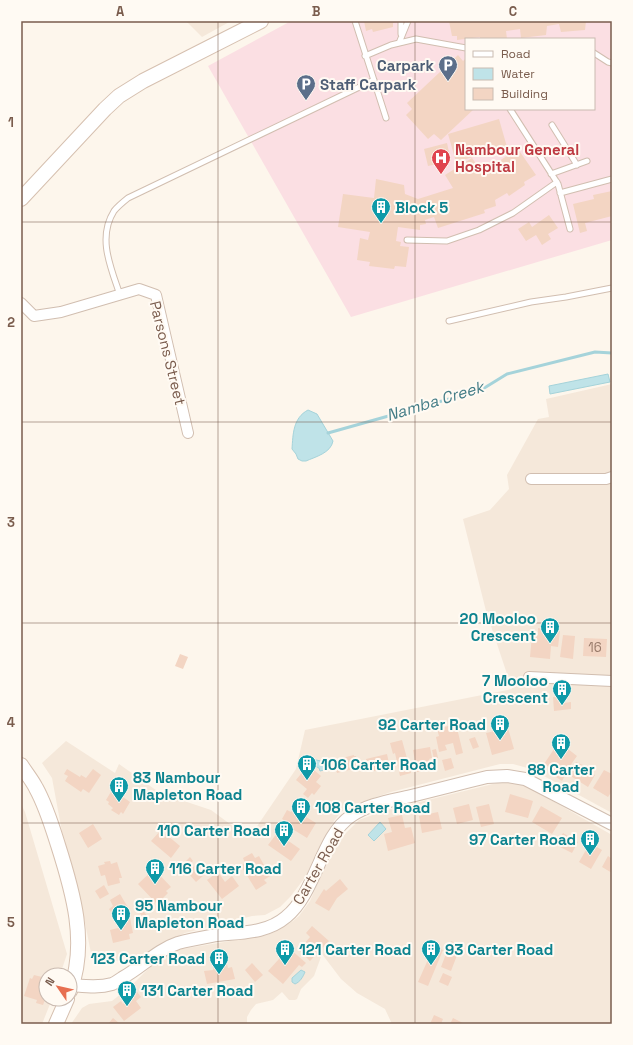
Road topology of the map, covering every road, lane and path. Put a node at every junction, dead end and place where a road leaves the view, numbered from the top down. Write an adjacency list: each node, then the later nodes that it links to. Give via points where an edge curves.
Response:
1 (261, 21): 20 (main road, via 143,81 119,96)
2 (355, 21): 8 (lane)
3 (401, 21): 5 (lane)
4 (408, 21): 5 (lane)
5 (399, 43): 6 (lane, via 416,39); 8 (lane)
6 (465, 48)
7 (595, 54): 9 (lane)
8 (365, 56): 10 (lane)
9 (612, 63)
10 (374, 80): 12 (lane); 24 (lane, via 128,198 114,211 107,229 105,248)
11 (511, 110): 16 (lane)
12 (386, 118)
13 (552, 125): 15 (lane)
14 (587, 161): 15 (lane)
15 (577, 165): 16 (lane)
16 (551, 174): 18 (lane)
17 (612, 179): 19 (lane)
18 (556, 182): 19 (lane); 22 (lane, via 513,213 479,230 447,241)
19 (560, 193): 21 (lane)
20 (21, 199)
21 (570, 229)
22 (407, 240)
23 (612, 288): 26 (lane, via 566,298 531,302)
24 (120, 295): 25 (street, Parsons Street, via 61,312 34,316); 27 (street, Parsons Street, via 138,289 156,295)
25 (21, 303)
26 (449, 321)
27 (188, 433)
28 (612, 477): 29 (street)
29 (531, 479)
30 (529, 677): 31 (street)
31 (612, 681)
32 (21, 765): 34 (main road, via 36,788 48,814 64,863 78,930)
33 (612, 824): 35 (street, Carter Road, via 525,779 507,776 487,777 370,807 349,817 340,826 299,903 274,925 261,930 211,936 170,946 112,984)
34 (76, 967)
35 (78, 987)
36 (63, 1007): 37 (main road)
37 (56, 1024)

